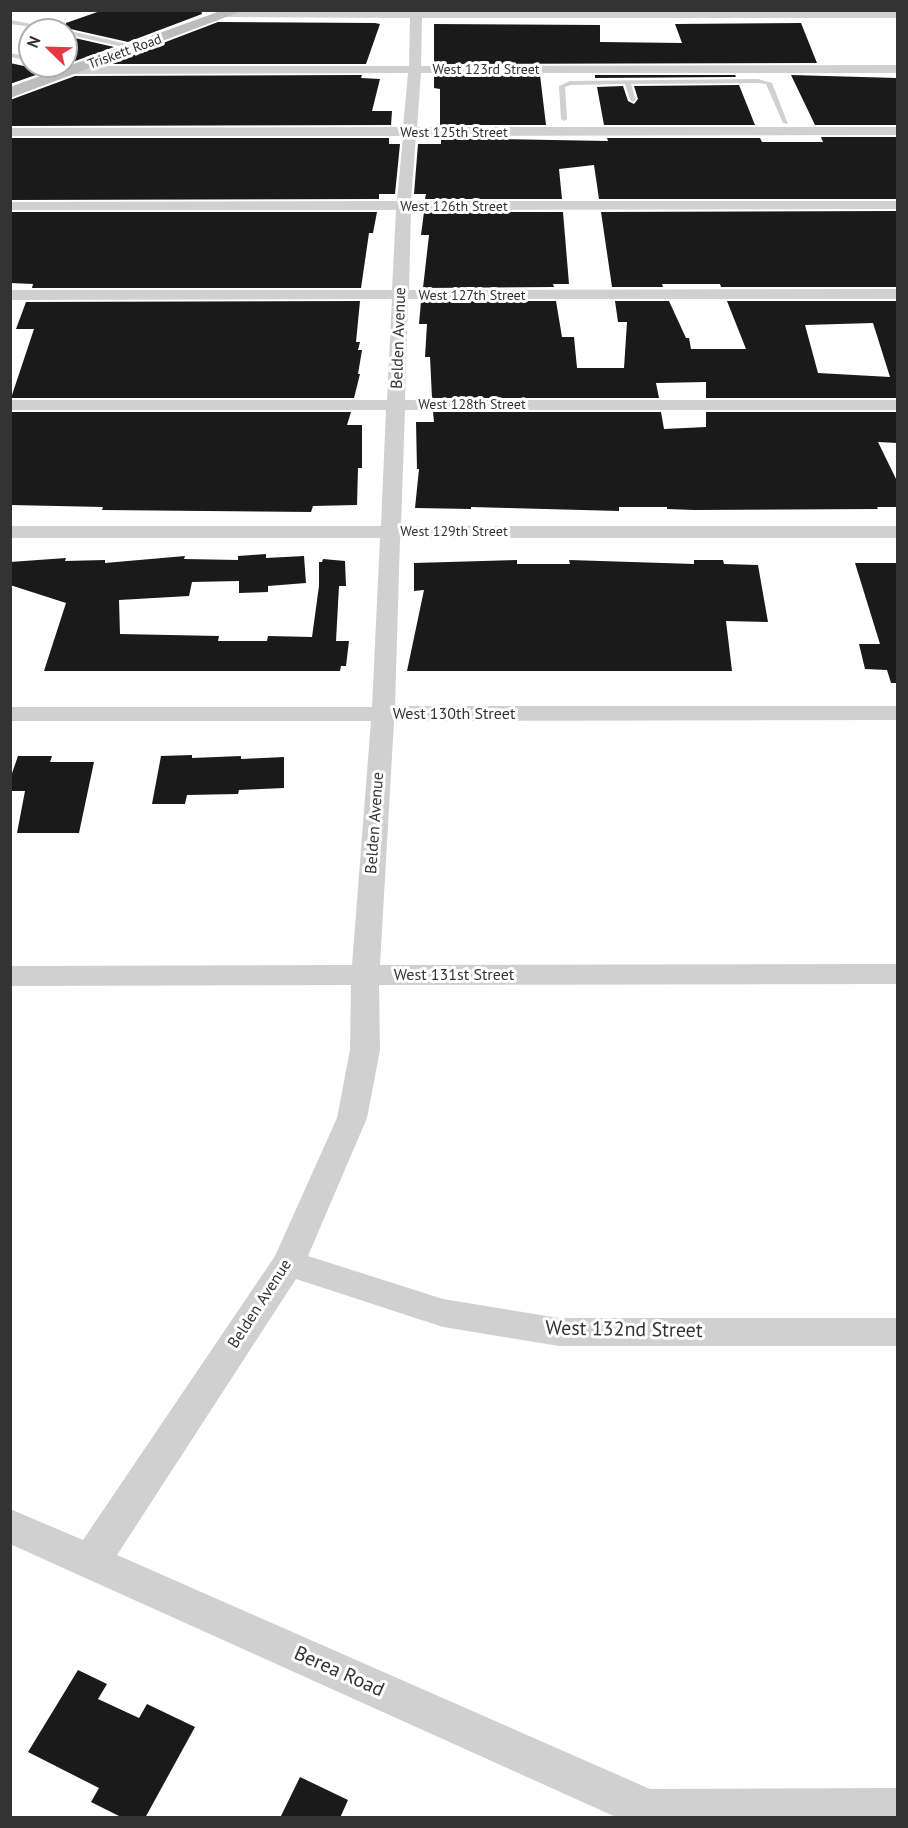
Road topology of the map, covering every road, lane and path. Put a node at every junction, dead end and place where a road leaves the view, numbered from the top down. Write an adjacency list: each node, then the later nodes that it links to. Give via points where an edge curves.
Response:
1 (233, 13): 3 (street); 6 (street, Triskett Road)
2 (584, 13): 3 (street); 4 (street)
3 (416, 14): 10 (street, Belden Avenue)
4 (897, 15)
5 (78, 35): 6 (lane)
6 (136, 48): 7 (street, Triskett Road)
7 (78, 69)
8 (897, 69): 11 (street, West 123rd Street)
9 (78, 70): 10 (street, West 123rd Street)
10 (415, 70): 11 (street, West 123rd Street); 20 (street, Belden Avenue)
11 (660, 75): 13 (lane); 17 (lane, via 770,83)
12 (52, 78): 14 (street, Triskett Road)
13 (627, 82): 15 (lane); 16 (lane, via 562,86)
14 (10, 93)
15 (633, 100)
16 (564, 119)
17 (786, 123)
18 (897, 131): 20 (street, West 125th Street)
19 (10, 132): 20 (street, West 125th Street)
20 (408, 133): 23 (street, Belden Avenue)
21 (897, 205): 23 (street, West 126th Street)
22 (10, 206): 23 (street, West 126th Street)
23 (404, 207): 26 (street, Belden Avenue)
24 (897, 294): 26 (street, West 127th Street)
25 (10, 295): 26 (street, West 127th Street)
26 (400, 296): 29 (street, Belden Avenue)
27 (10, 405): 29 (street, West 128th Street)
28 (897, 405): 29 (street, West 128th Street)
29 (396, 406): 30 (street, Belden Avenue)
30 (390, 531): 31 (street, West 129th Street); 32 (street, West 129th Street); 35 (street, Belden Avenue)
31 (10, 532)
32 (897, 532)
33 (897, 713): 35 (street, West 130th Street)
34 (10, 714): 35 (street, West 130th Street)
35 (383, 714): 38 (street, Belden Avenue)
36 (897, 975): 38 (street, West 131st Street)
37 (10, 976): 38 (street, West 131st Street)
38 (365, 976): 39 (street, Belden Avenue, via 364,1050 352,1118)
39 (288, 1263): 40 (street, West 132nd Street, via 444,1313 559,1332); 42 (street, Belden Avenue)
40 (897, 1332)
41 (10, 1526): 42 (street, Berea Road)
42 (90, 1563): 44 (street, Berea Road)
43 (897, 1809): 44 (street)
44 (659, 1814)

